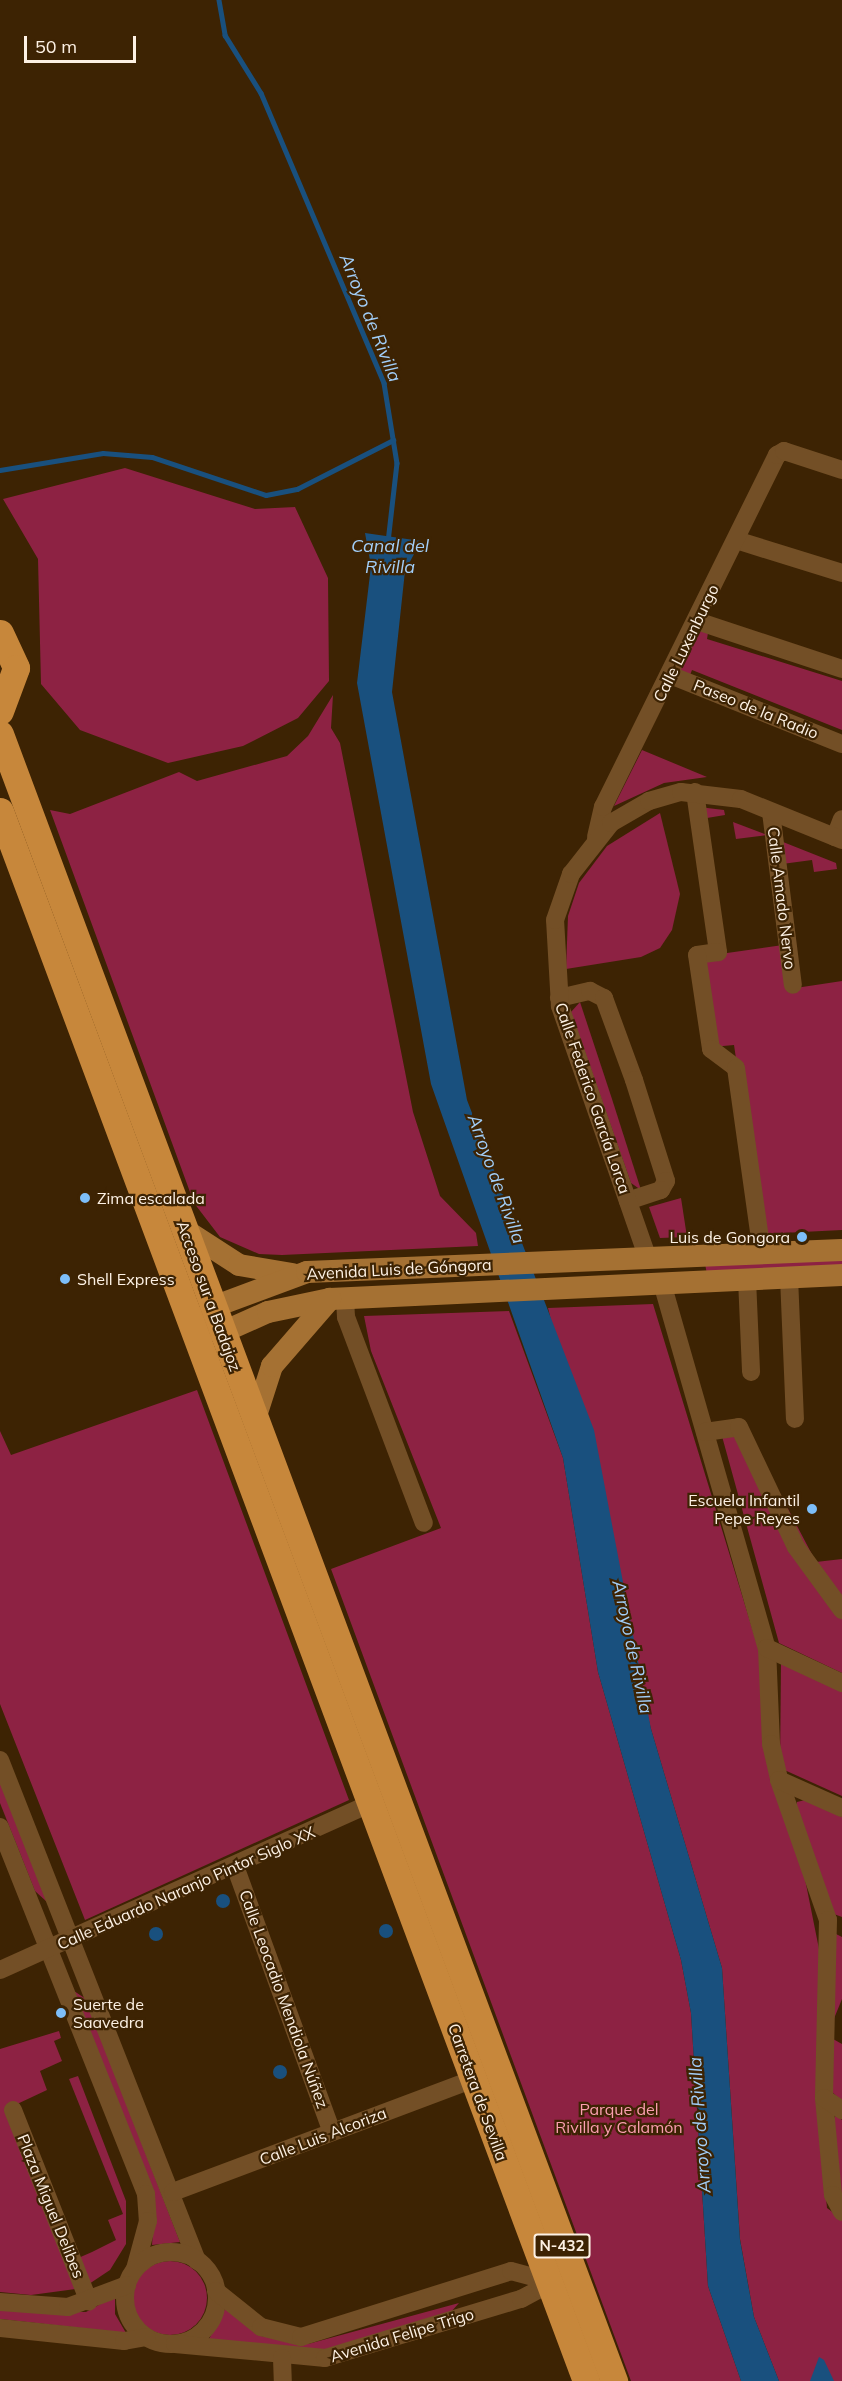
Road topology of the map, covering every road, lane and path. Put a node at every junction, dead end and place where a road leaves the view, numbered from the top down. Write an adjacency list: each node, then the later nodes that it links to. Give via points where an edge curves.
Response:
1 (842, 470): 2 (street, Calle Luxenburgo, via 784,451 777,454)
2 (736, 540): 3 (street); 4 (street, Calle Luxenburgo)
3 (842, 573)
4 (697, 621): 6 (street); 7 (street, Calle Luxenburgo)
5 (0, 633): 8 (highway, via 16,668)
6 (842, 669)
7 (670, 675): 10 (street, Paseo de la Radio); 16 (street, Calle Luxenburgo, via 603,807)
8 (0, 711)
9 (0, 734): 20 (highway, Acceso sur a Badajoz)
10 (842, 744)
11 (695, 792): 13 (street, via 741,799); 16 (street, via 667,795 633,809); 22 (street, via 718,952 697,955 711,1049 736,1068)
12 (0, 811): 30 (highway, Acceso sur a Badajoz)
13 (771, 812): 15 (street); 17 (street, Calle Amado Nervo)
14 (842, 819): 15 (street)
15 (838, 838)
16 (596, 839): 18 (street, Calle Federico García Lorca, via 571,874 555,920)
17 (793, 985)
18 (559, 998): 19 (street, Calle Federico García Lorca); 19 (street, via 590,991 607,1001 642,1102 666,1180 660,1190)
19 (628, 1201): 23 (street, Calle Federico García Lorca)
20 (185, 1230): 24 (main road, via 239,1265); 30 (highway, Acceso sur a Badajoz)
21 (842, 1250): 22 (main road, Avenida Luis de Góngora)
22 (762, 1253): 23 (main road, Avenida Luis de Góngora)
23 (647, 1256): 24 (main road, Avenida Luis de Góngora)
24 (300, 1274): 30 (main road, Avenida Luis de Góngora)
25 (842, 1275): 26 (main road, Avenida Luis de Góngora)
26 (789, 1277): 27 (main road, Avenida Luis de Góngora); 33 (street)
27 (747, 1279): 28 (main road, Avenida Luis de Góngora); 31 (street)
28 (662, 1282): 29 (main road, Avenida Luis de Góngora); 34 (street)
29 (337, 1299): 30 (main road, Avenida Luis de Góngora); 32 (main road, via 278,1357); 35 (street)
30 (206, 1325): 32 (highway, Acceso sur a Badajoz); 42 (highway, Acceso sur a Badajoz)
31 (751, 1372)
32 (255, 1419): 41 (highway, Acceso sur a Badajoz)
33 (795, 1419)
34 (705, 1432): 36 (street, via 739,1427 796,1547); 37 (street)
35 (424, 1523)
36 (842, 1610)
37 (767, 1647): 38 (street); 40 (street, via 771,1744)
38 (842, 1683)
39 (2, 1766): 47 (street)
40 (779, 1780): 43 (street); 46 (street)
41 (394, 1791): 55 (highway, Carretera de Sevilla)
42 (370, 1804): 45 (street, Calle Eduardo Naranjo Pintor Siglo XX); 50 (highway, Carretera de Sevilla)
43 (842, 1808)
44 (0, 1827): 47 (street, via 29,1899)
45 (235, 1866): 47 (street, Calle Eduardo Naranjo Pintor Siglo XX); 54 (street, Calle Leocadio Mendiola Núñez)
46 (835, 1923): 49 (street)
47 (61, 1945): 48 (street, Calle Eduardo Naranjo Pintor Siglo XX); 56 (street, via 95,1998); 61 (street, via 146,2194 148,2221)
48 (0, 1970)
49 (834, 2032): 51 (street)
50 (473, 2079): 54 (street, Calle Luis Alcoriza); 58 (highway, Carretera de Sevilla)
51 (824, 2098): 53 (street); 57 (street, via 833,2195)
52 (13, 2110): 66 (street, Plaza Miguel Delibes)
53 (842, 2110)
54 (332, 2132): 56 (street, Calle Luis Alcoriza)
55 (532, 2170): 62 (street, via 554,2248); 68 (highway, Carretera de Sevilla / N-432)
56 (172, 2192): 59 (street)
57 (842, 2212)
58 (533, 2239): 60 (street); 62 (highway, Carretera de Sevilla / N-432)
59 (197, 2261): 61 (street, via 163,2253); 63 (street)
60 (512, 2271): 62 (street, Avenida Felipe Trigo); 63 (street, Avenida Felipe Trigo, via 310,2337 261,2327)
61 (131, 2277): 66 (street); 70 (street, via 129,2316)
62 (547, 2278): 64 (street, Avenida Felipe Trigo); 67 (highway, Carretera de Sevilla / N-432); 68 (street)
63 (216, 2291): 71 (street, via 207,2326)
64 (521, 2299): 67 (street, Avenida Felipe Trigo); 72 (street, Avenida Felipe Trigo, via 325,2358)
65 (0, 2302): 66 (street, via 52,2308)
66 (89, 2302)
67 (558, 2307): 74 (highway, Carretera de Sevilla)
68 (591, 2321): 75 (highway, N-432)
69 (0, 2328): 70 (street, via 124,2341)
70 (147, 2337): 71 (street)
71 (175, 2344): 72 (street, Avenida Felipe Trigo)
72 (282, 2358): 73 (street)
73 (283, 2381)
74 (586, 2381)
75 (614, 2381)

